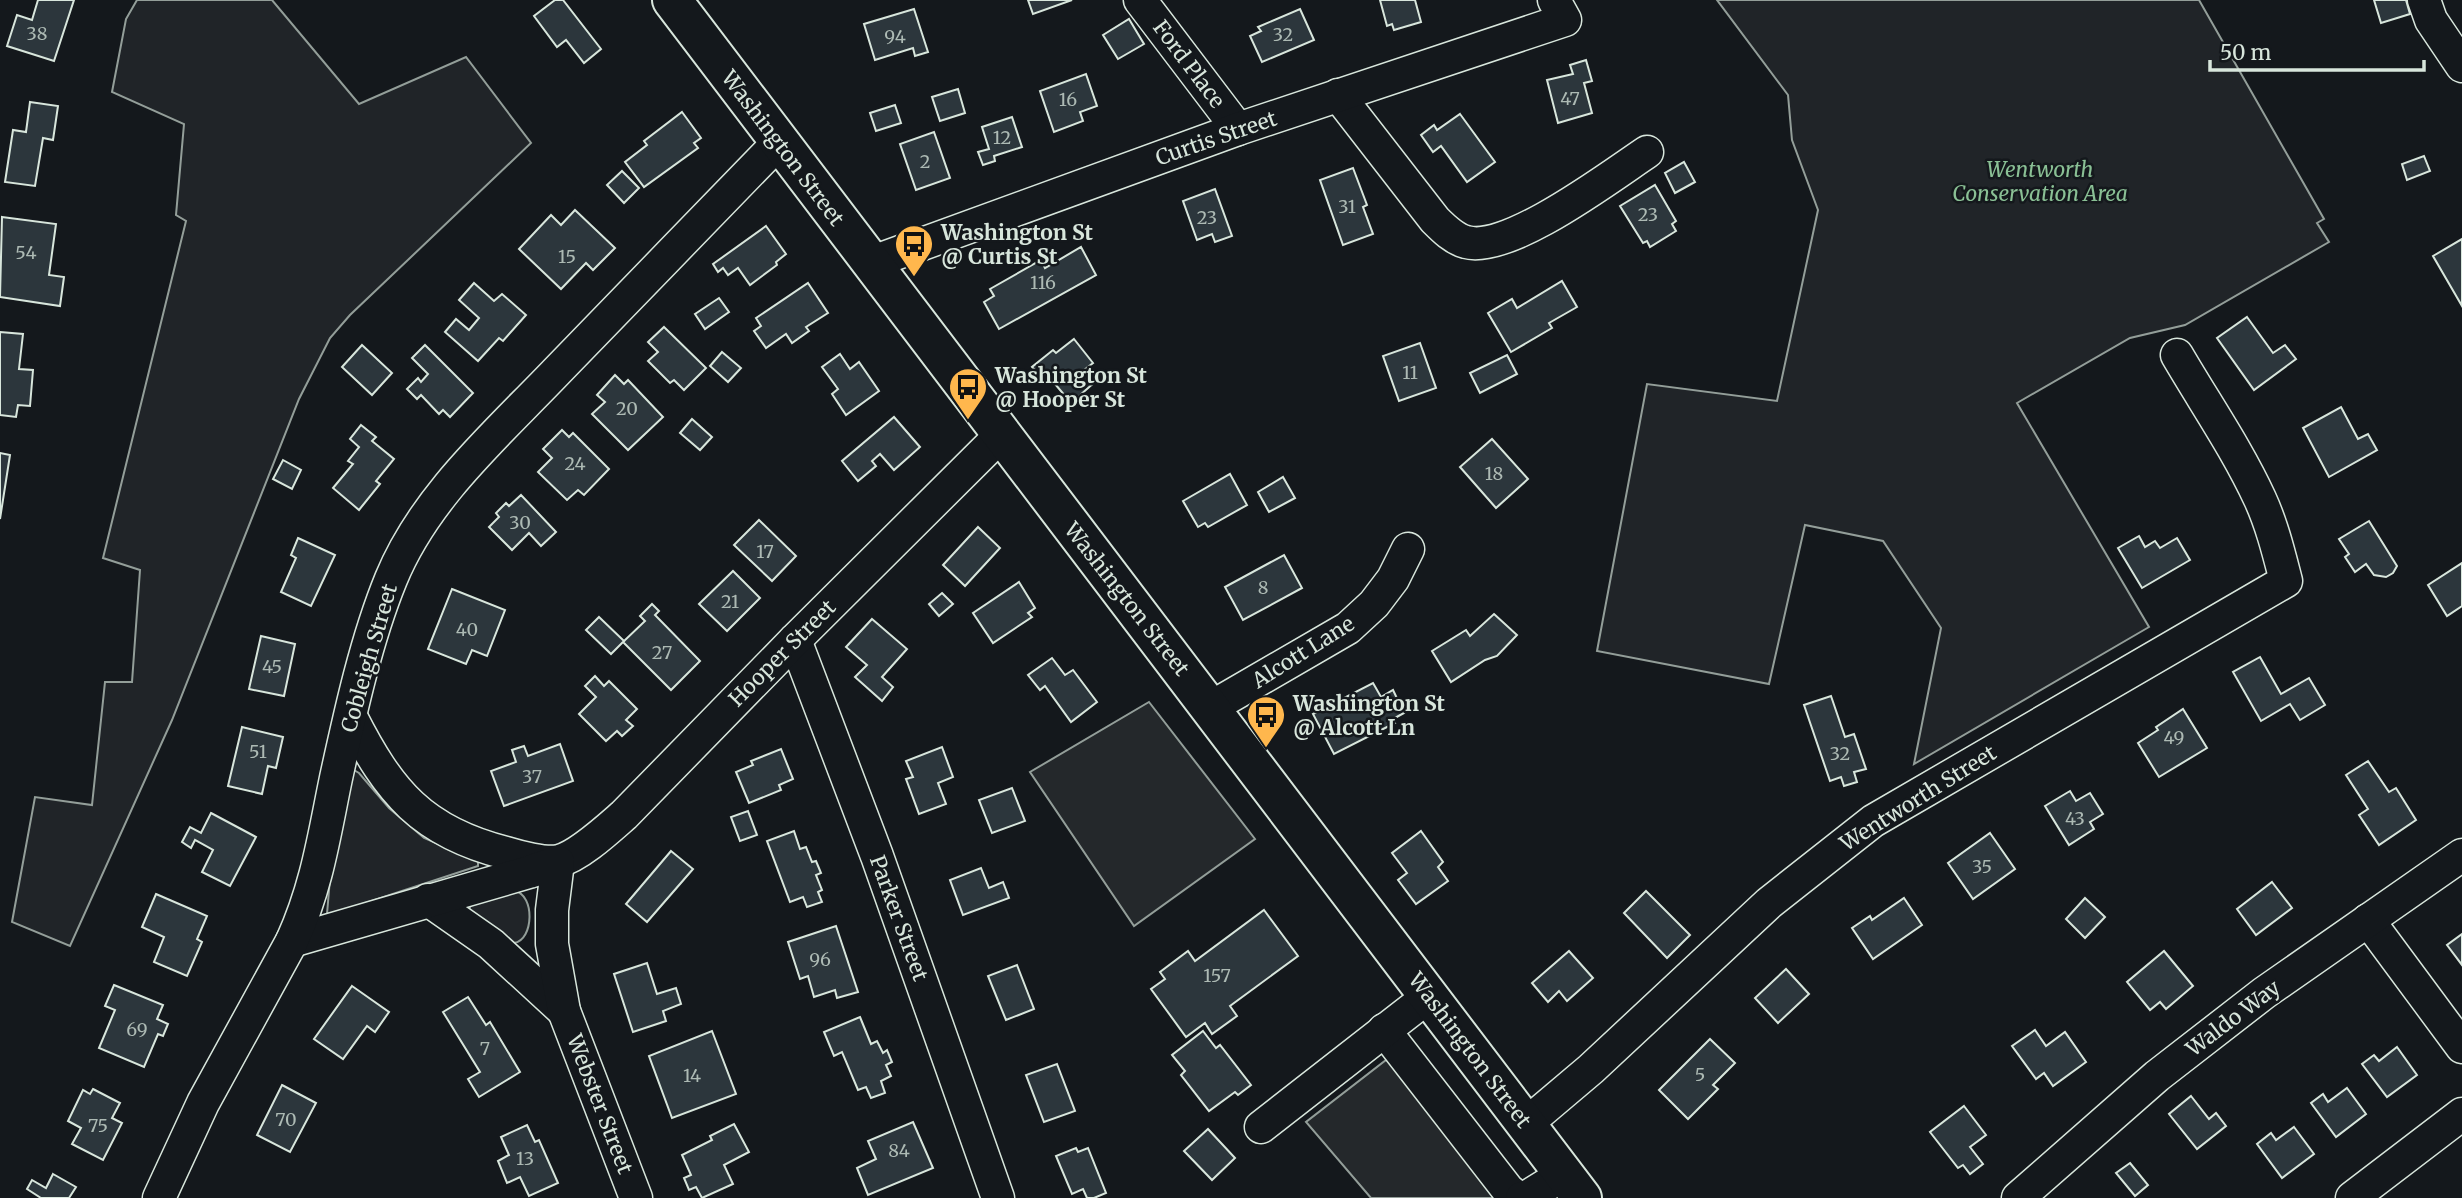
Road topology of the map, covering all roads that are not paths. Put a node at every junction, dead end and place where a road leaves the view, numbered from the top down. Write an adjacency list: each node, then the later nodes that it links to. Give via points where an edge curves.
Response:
1 (672, 0): 8 (main road, Washington Street)
2 (1140, 0): 7 (street, Ford Place)
3 (2424, 0): 5 (street, via 2431,20)
4 (1559, 10): 6 (street, Curtis Street)
5 (2462, 66)
6 (1338, 95): 7 (street, Curtis Street); 9 (street, via 1434,220 1465,242 1502,239 1524,229)
7 (1238, 129): 10 (street, Curtis Street)
8 (779, 142): 10 (main road, Washington Street); 16 (street, Cobleigh Street, via 472,460 425,516 380,609)
9 (1647, 152)
10 (870, 263): 12 (main road, Washington Street)
11 (2177, 355): 27 (street, Wentworth Street, via 2261,502 2286,581 1872,821 1769,903)
12 (1001, 435): 14 (street, Hooper Street); 15 (main road, Washington Street)
13 (1408, 549): 15 (street, Alcott Lane, via 1393,579 1348,628)
14 (795, 640): 18 (street, Hooper Street, via 614,824); 32 (street, Parker Street)
15 (1210, 708): 22 (main road, Washington Street)
16 (351, 717): 18 (street, via 393,787 433,824 492,850); 21 (street, Cobleigh Street, via 320,865)
17 (2462, 855): 20 (street, Waldo Way)
18 (558, 862): 19 (street, Hooper Street); 23 (street, Webster Street, via 552,944)
19 (428, 900): 21 (street, Hooper Street); 23 (street, Webster Street, via 491,944)
20 (2368, 920): 25 (street); 34 (street, Waldo Way, via 2157,1076)
21 (292, 941): 30 (street, Cobleigh Street, via 203,1103)
22 (1429, 996): 24 (street); 27 (main road, Washington Street)
23 (564, 1011): 31 (street, Webster Street)
24 (1384, 1030): 28 (street); 33 (street, via 1508,1190)
25 (2462, 1047)
26 (2462, 1114): 35 (street)
27 (1526, 1124): 29 (main road, Washington Street)
28 (1261, 1127)
29 (1573, 1186): 33 (street)
30 (159, 1198)
31 (636, 1198)
32 (998, 1198)
33 (1520, 1198)
34 (2018, 1198)
35 (2353, 1198)

